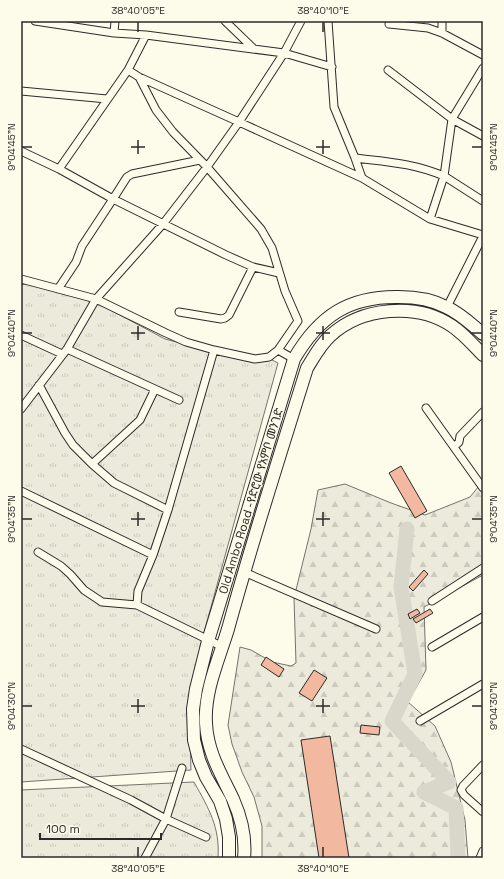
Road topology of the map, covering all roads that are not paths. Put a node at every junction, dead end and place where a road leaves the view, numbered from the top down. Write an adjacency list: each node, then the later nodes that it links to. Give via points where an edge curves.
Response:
1 (35, 21): 9 (street)
2 (115, 21): 9 (street)
3 (225, 21): 12 (street)
4 (301, 21): 13 (street)
5 (328, 21): 15 (street)
6 (442, 21): 10 (street)
7 (415, 23): 8 (street); 10 (street)
8 (389, 24)
9 (114, 33): 11 (street)
10 (442, 33): 14 (street)
11 (146, 35): 12 (street); 17 (street)
12 (254, 49): 13 (street)
13 (284, 53): 15 (street); 23 (street)
14 (483, 55)
15 (332, 67): 26 (street, via 334,107)
16 (483, 68): 22 (street)
17 (128, 70): 19 (street); 21 (street)
18 (388, 70): 22 (street)
19 (139, 77): 23 (street); 27 (street, via 156,110)
20 (21, 91): 21 (street)
21 (107, 99): 29 (street)
22 (452, 119): 24 (street); 30 (street)
23 (239, 122): 28 (street); 31 (street)
24 (483, 136)
25 (21, 151): 29 (street)
26 (355, 158): 30 (street, via 409,164); 31 (street)
27 (200, 160): 28 (street); 32 (street, via 132,174 127,177)
28 (207, 167): 35 (street); 38 (street, via 261,228 272,248)
29 (59, 169): 32 (street)
30 (444, 176): 33 (street); 34 (street)
31 (362, 178): 34 (street)
32 (113, 199): 35 (street); 40 (street)
33 (483, 201)
34 (430, 219): 36 (street)
35 (163, 224): 37 (street); 42 (street)
36 (483, 236): 43 (street)
37 (253, 267): 38 (street); 45 (street, via 229,315 225,318)
38 (279, 273): 49 (street, via 298,322)
39 (21, 279): 40 (street)
40 (58, 289): 42 (street)
41 (395, 297): 43 (main road, Old Ambo Road -የድሮው የአምቦ መንገድ, via 426,299); 44 (main road); 52 (main road, Old Ambo Road -የድሮው የአምቦ መንገድ, via 364,300 338,311 314,330)
42 (96, 299): 48 (street, via 186,342); 50 (street)
43 (447, 307): 46 (main road, Old Ambo Road -የድሮው የአምቦ መንገድ)
44 (397, 311): 51 (main road, Old Ambo Road -የድሮው የአምቦ መንገድ, via 419,312 441,319 464,335); 67 (main road, Old Ambo Road -የድሮው የአምቦ መንገድ, via 353,320 330,336 307,368)
45 (179, 312)
46 (483, 334)
47 (21, 335): 50 (street)
48 (214, 350): 49 (street, via 255,359 269,357); 63 (street)
49 (278, 350): 52 (street)
50 (64, 352): 53 (street); 54 (street)
51 (483, 356)
52 (294, 358): 72 (main road, Old Ambo Road -የድሮው የአምቦ መንገድ)
53 (39, 385): 57 (street); 60 (street, via 73,445)
54 (155, 389): 55 (street); 60 (street, via 140,420)
55 (179, 400)
56 (426, 408): 59 (street)
57 (21, 409)
58 (483, 412): 59 (street, via 460,436)
59 (454, 447): 61 (street)
60 (92, 464): 63 (street, via 114,483)
61 (483, 488)
62 (21, 491): 65 (street)
63 (168, 510): 65 (street)
64 (38, 552): 69 (street, via 61,566 84,590 102,602)
65 (153, 554): 69 (street, via 138,591)
66 (483, 568): 68 (street)
67 (244, 572): 71 (street); 73 (main road, Old Ambo Road -የድሮው የአምቦ መንገድ)
68 (432, 601)
69 (137, 604): 72 (street)
70 (483, 617): 74 (street)
71 (376, 629)
72 (208, 641): 73 (street); 85 (main road, Old Ambo Road -የድሮው የአምቦ መንገድ, via 196,689 192,724 199,760 220,801 226,820)
73 (223, 647): 86 (main road, Old Ambo Road -የድሮው የአምቦ መንገድ, via 210,687 206,723 211,753 239,817)
74 (432, 648)
75 (483, 684): 76 (street)
76 (420, 721)
77 (21, 749): 81 (street)
78 (483, 765): 80 (street, via 461,790)
79 (182, 768): 81 (street)
80 (483, 812)
81 (166, 819): 82 (street); 84 (street)
82 (206, 837)
83 (483, 851): 87 (street)
84 (145, 858)
85 (229, 858)
86 (244, 858)
87 (480, 858)

